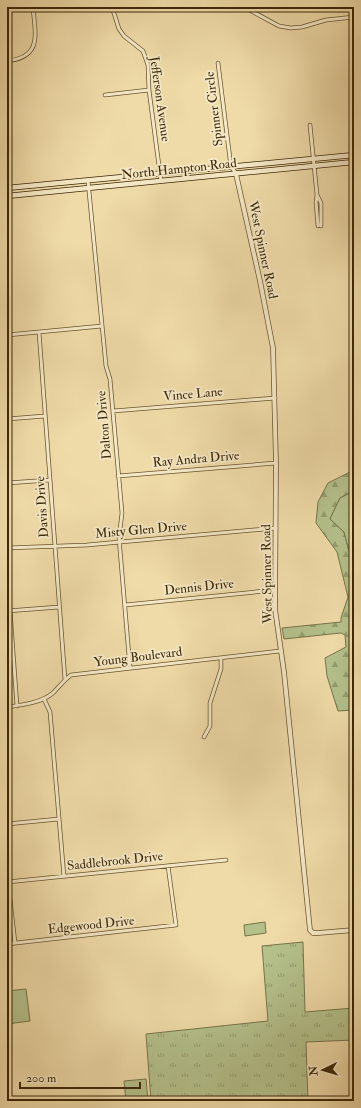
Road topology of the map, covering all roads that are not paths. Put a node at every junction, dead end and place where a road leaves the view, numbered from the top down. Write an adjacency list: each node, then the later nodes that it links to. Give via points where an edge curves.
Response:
1 (33, 7): 5 (street, via 34,45 25,57)
2 (112, 7): 7 (street, Jefferson Avenue, via 119,29 145,56)
3 (244, 7): 4 (street, via 279,26 291,28)
4 (354, 17)
5 (7, 61)
6 (218, 63): 15 (street, Spinner Circle)
7 (150, 90): 8 (street); 17 (street, Jefferson Avenue)
8 (105, 95)
9 (310, 125): 11 (street)
10 (354, 156): 11 (main road, North Hampton Road)
11 (313, 159): 12 (main road, North Hampton Road); 14 (street)
12 (300, 161): 15 (main road, North Hampton Road); 16 (main road)
13 (354, 162): 14 (main road, North Hampton Road)
14 (313, 166): 16 (main road, North Hampton Road); 24 (street, via 317,195 321,203)
15 (231, 168): 17 (main road, North Hampton Road); 18 (street)
16 (301, 168): 18 (main road, North Hampton Road)
17 (160, 174): 19 (main road, North Hampton Road); 20 (street, Jefferson Avenue)
18 (236, 174): 20 (main road, North Hampton Road); 28 (street, West Spinner Road, via 273,348)
19 (88, 181): 21 (main road, North Hampton Road); 22 (street, Dalton Drive)
20 (161, 181): 22 (main road, North Hampton Road)
21 (7, 188)
22 (89, 188): 23 (main road, North Hampton Road); 25 (street, Dalton Drive)
23 (7, 196)
24 (319, 226)
25 (102, 326): 26 (street); 29 (street, Dalton Drive)
26 (39, 332): 27 (street); 30 (street, Davis Drive)
27 (7, 335)
28 (275, 398): 29 (street, Vince Lane); 32 (street, West Spinner Road)
29 (113, 411): 33 (street, Dalton Drive)
30 (45, 416): 31 (street); 34 (street, Davis Drive)
31 (7, 419)
32 (276, 463): 33 (street, Ray Andra Drive); 36 (street, West Spinner Road)
33 (118, 476): 37 (street, Dalton Drive, via 122,513)
34 (50, 480): 35 (street); 38 (street, Davis Drive)
35 (7, 483)
36 (276, 528): 37 (street, Misty Glen Drive); 40 (street, West Spinner Road)
37 (119, 542): 38 (street, Misty Glen Drive); 41 (street, Dalton Drive)
38 (55, 546): 39 (street, Misty Glen Drive); 42 (street, Davis Drive)
39 (7, 548)
40 (275, 590): 41 (street, Dennis Drive); 44 (street, West Spinner Road)
41 (125, 605): 46 (street, Dalton Drive)
42 (59, 607): 43 (street); 47 (street, Davis Drive)
43 (8, 611): 49 (street)
44 (280, 651): 45 (street, Young Boulevard); 58 (street, West Spinner Road, via 310,930 313,933)
45 (221, 658): 46 (street, Young Boulevard); 51 (street, via 221,669 210,703 210,726)
46 (130, 668): 47 (street, Young Boulevard, via 71,675)
47 (65, 680): 48 (street, Young Boulevard)
48 (44, 699): 49 (street, Young Boulevard); 52 (street, via 50,712)
49 (17, 706): 50 (street, Young Boulevard)
50 (7, 707)
51 (204, 737)
52 (59, 819): 53 (street); 56 (street)
53 (7, 824)
54 (226, 860): 55 (street, Saddlebrook Drive)
55 (168, 866): 56 (street, Saddlebrook Drive); 59 (street, Edgewood Drive, via 176,925)
56 (64, 877): 57 (street, Saddlebrook Drive)
57 (8, 882): 59 (street)
58 (354, 930)
59 (15, 943): 60 (street, Edgewood Drive)
60 (7, 944)

